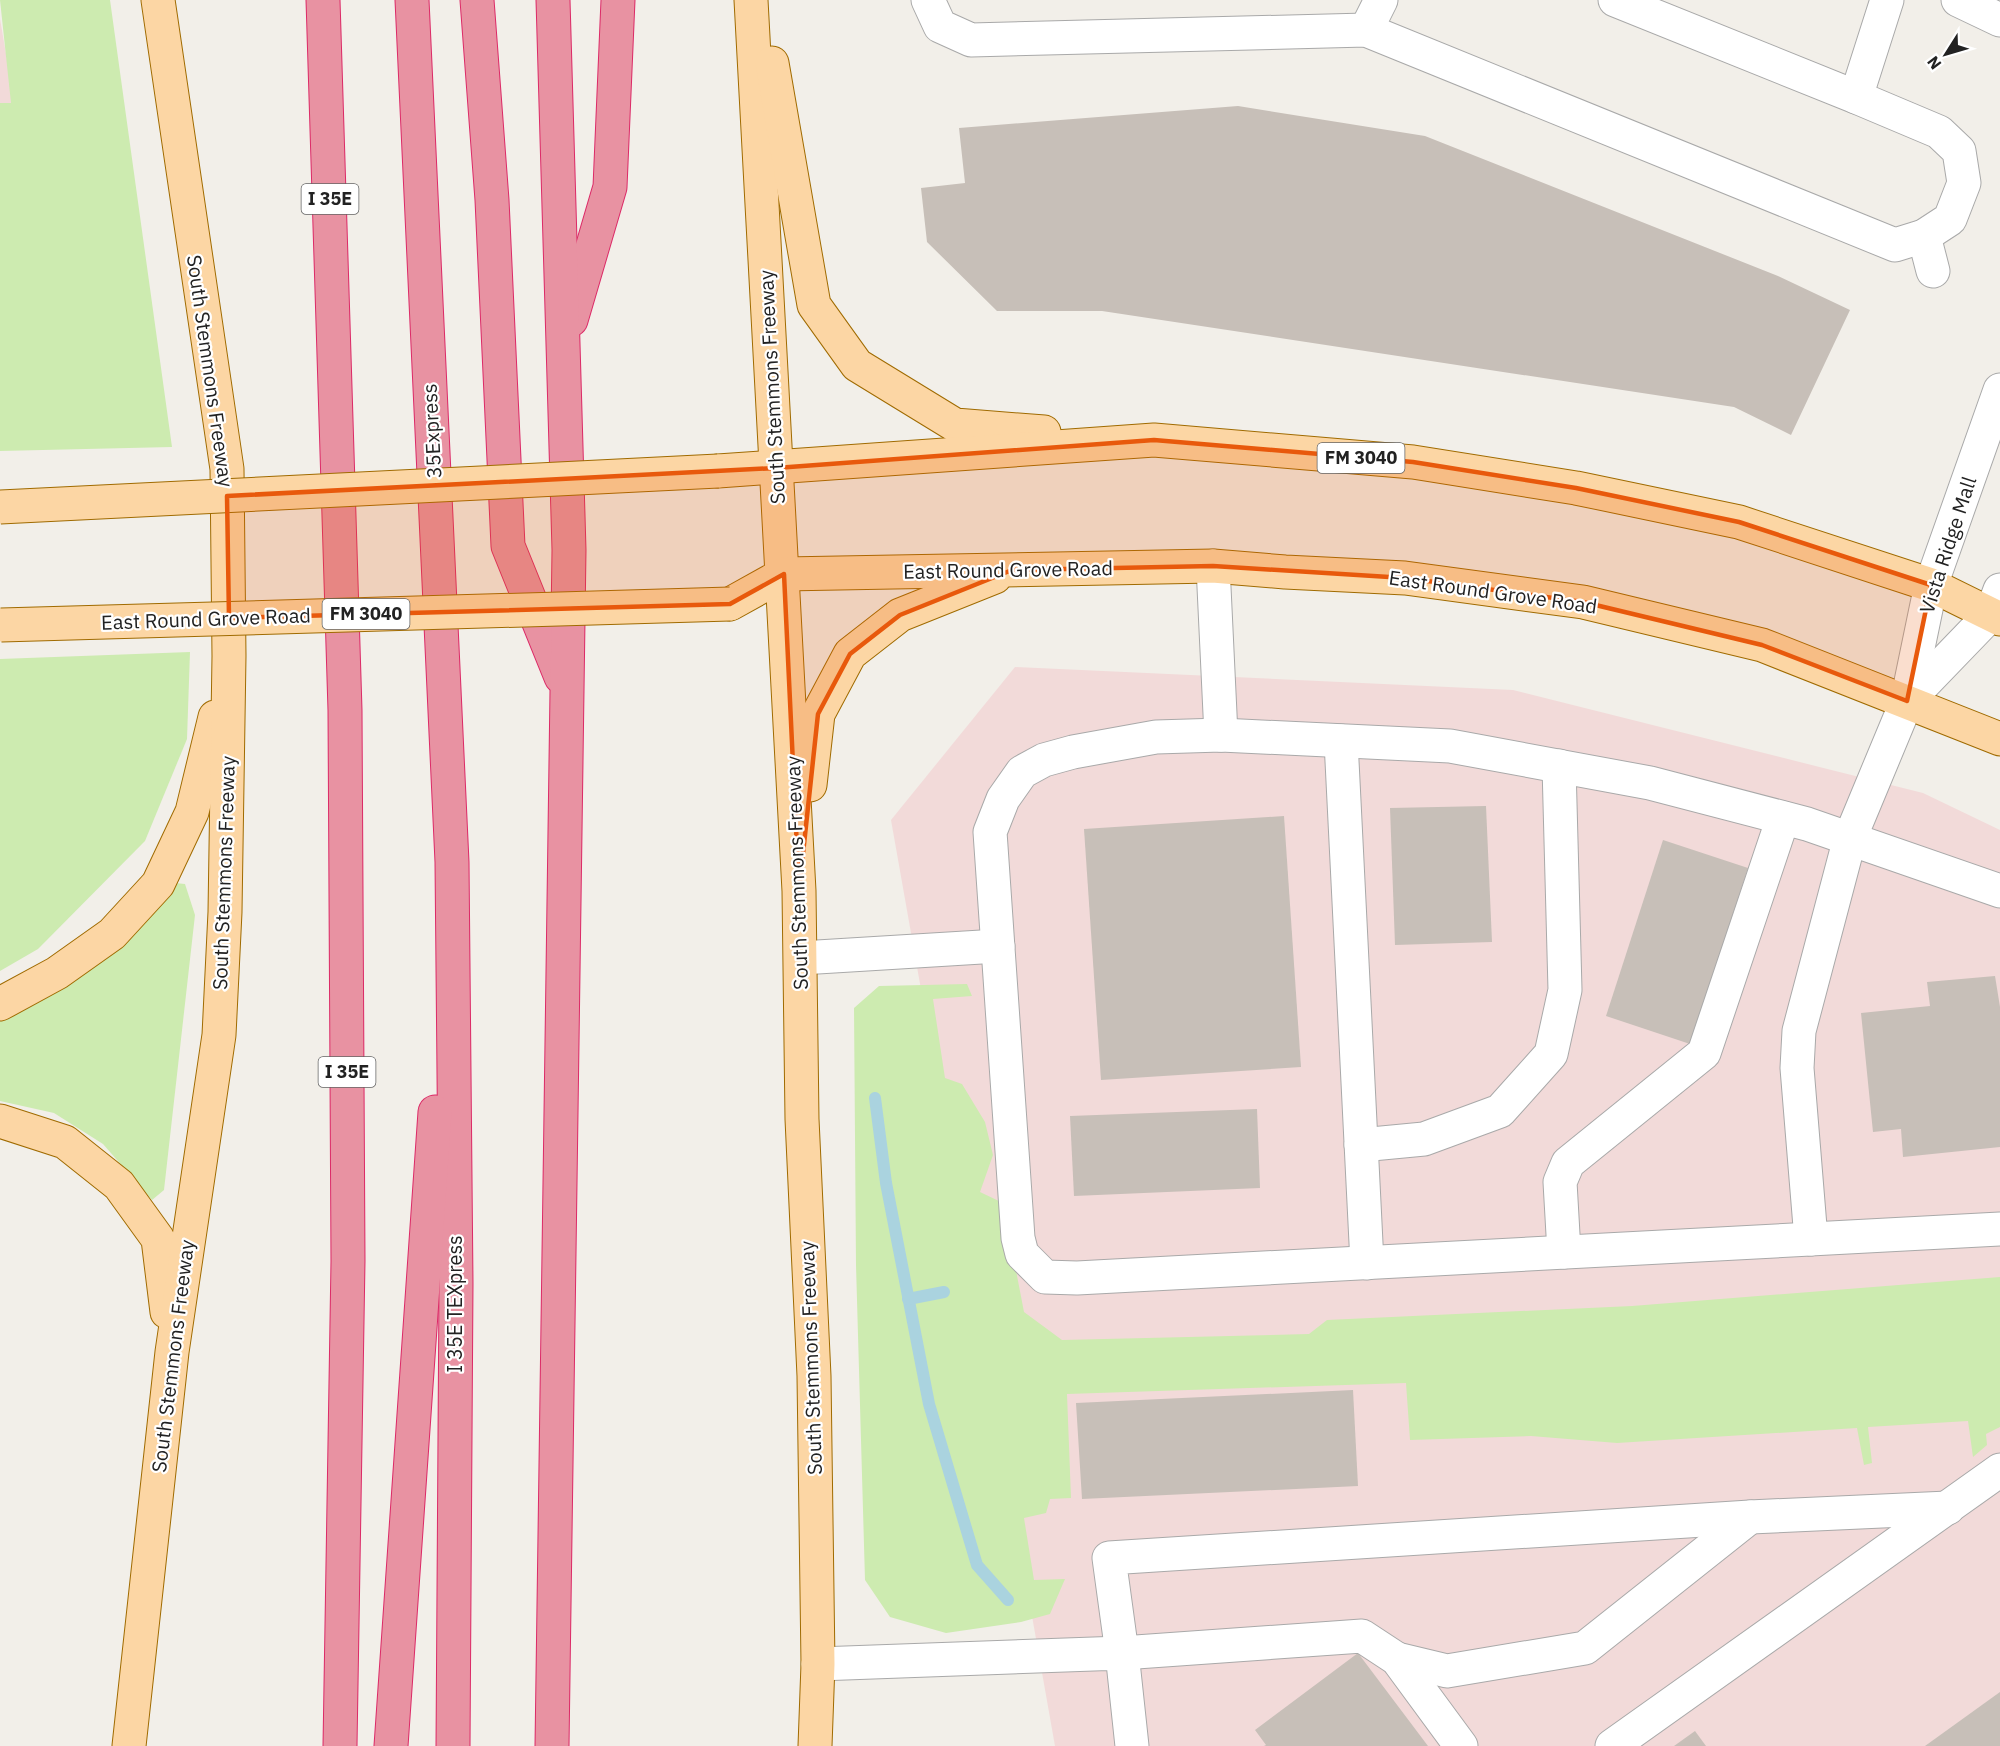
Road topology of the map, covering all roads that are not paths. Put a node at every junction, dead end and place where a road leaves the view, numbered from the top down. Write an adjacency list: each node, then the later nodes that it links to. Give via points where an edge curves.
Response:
1 (158, 0): 32 (main road, South Stemmons Freeway, via 227,469)
2 (300, 0): 22 (highway)
3 (323, 0): 22 (highway, I 35E)
4 (412, 0): 41 (highway, 35Express)
5 (477, 0): 33 (highway, via 492,200 508,546)
6 (553, 0): 20 (highway)
7 (618, 0): 20 (highway, via 610,187)
8 (751, 0): 24 (main road, South Stemmons Freeway)
9 (762, 0): 23 (main road, via 814,305 856,365 955,425)
10 (928, 0): 16 (street, via 940,26 971,40)
11 (1381, 0): 16 (street)
12 (1615, 0): 17 (street)
13 (1887, 0): 17 (street)
14 (1958, 0): 15 (street)
15 (2000, 20)
16 (1366, 30): 18 (street, via 1895,244)
17 (1856, 97): 18 (street, via 1939,132 1959,151 1964,183 1950,219)
18 (1924, 236): 19 (street)
19 (1933, 271)
20 (564, 345): 33 (highway, via 569,550)
21 (2000, 390): 29 (street, Vista Ridge Mall)
22 (336, 398): 61 (highway, I 35E, via 345,710 348,1261)
23 (1154, 440): 24 (main road, FM 3040); 29 (main road, FM 3040, via 1413,462 1576,489 1739,522)
24 (776, 468): 25 (main road, FM 3040, bridge); 28 (main road, South Stemmons Freeway)
25 (0, 507)
26 (1213, 566): 27 (main road, East Round Grove Road / FM 3040); 34 (main road, East Round Grove Road / FM 3040, via 1405,578 1583,602 1762,645); 35 (street)
27 (1012, 570): 28 (main road, East Round Grove Road / FM 3040); 42 (main road, via 900,615 850,654 818,714)
28 (783, 574): 31 (main road, East Round Grove Road / FM 3040, bridge, via 730,604); 42 (main road, South Stemmons Freeway)
29 (1931, 585): 30 (main road, FM 3040); 34 (street, Vista Ridge Mall)
30 (1997, 608): 34 (street)
31 (1, 625)
32 (229, 656): 46 (main road, via 192,812 158,884 112,934 57,973); 53 (main road, South Stemmons Freeway, via 219,1035)
33 (566, 690): 64 (highway)
34 (1907, 701): 36 (main road, East Round Grove Road / FM 3040); 40 (street)
35 (1221, 735): 37 (street); 44 (street, via 1156,737 1073,752 1044,760 1022,772 1004,799 990,832)
36 (2000, 739)
37 (1341, 741): 38 (street, via 1450,746); 48 (street)
38 (1559, 766): 39 (street, via 1650,783); 48 (street, via 1565,990 1551,1054 1500,1111 1424,1139)
39 (1783, 818): 40 (street); 51 (street, via 1704,1053 1568,1163 1560,1182)
40 (1850, 838): 43 (street); 50 (street, via 1799,1031 1797,1068)
41 (452, 862): 62 (highway); 63 (highway, I 35E TEXpress, via 456,1272)
42 (800, 891): 45 (main road, South Stemmons Freeway)
43 (2000, 891)
44 (998, 946): 45 (street); 52 (street, via 1018,1238 1022,1254 1045,1277)
45 (801, 958): 59 (main road, South Stemmons Freeway)
46 (0, 1004)
47 (0, 1120): 53 (main road, via 65,1142 120,1185 158,1239)
48 (1361, 1145): 52 (street)
49 (2000, 1229): 50 (street)
50 (1811, 1239): 51 (street)
51 (1564, 1252): 52 (street)
52 (1367, 1263)
53 (172, 1352): 60 (main road, South Stemmons Freeway)
54 (2000, 1470): 55 (street)
55 (1948, 1508): 56 (street); 68 (street)
56 (1750, 1517): 57 (street, via 1109,1558); 58 (street, via 1585,1648 1447,1671)
57 (1122, 1653): 58 (street, via 1362,1636); 59 (street); 66 (street)
58 (1397, 1659): 67 (street)
59 (818, 1664): 65 (main road, South Stemmons Freeway)
60 (129, 1746)
61 (340, 1746)
62 (392, 1746)
63 (453, 1746)
64 (552, 1746)
65 (815, 1746)
66 (1132, 1746)
67 (1461, 1746)
68 (1612, 1746)

